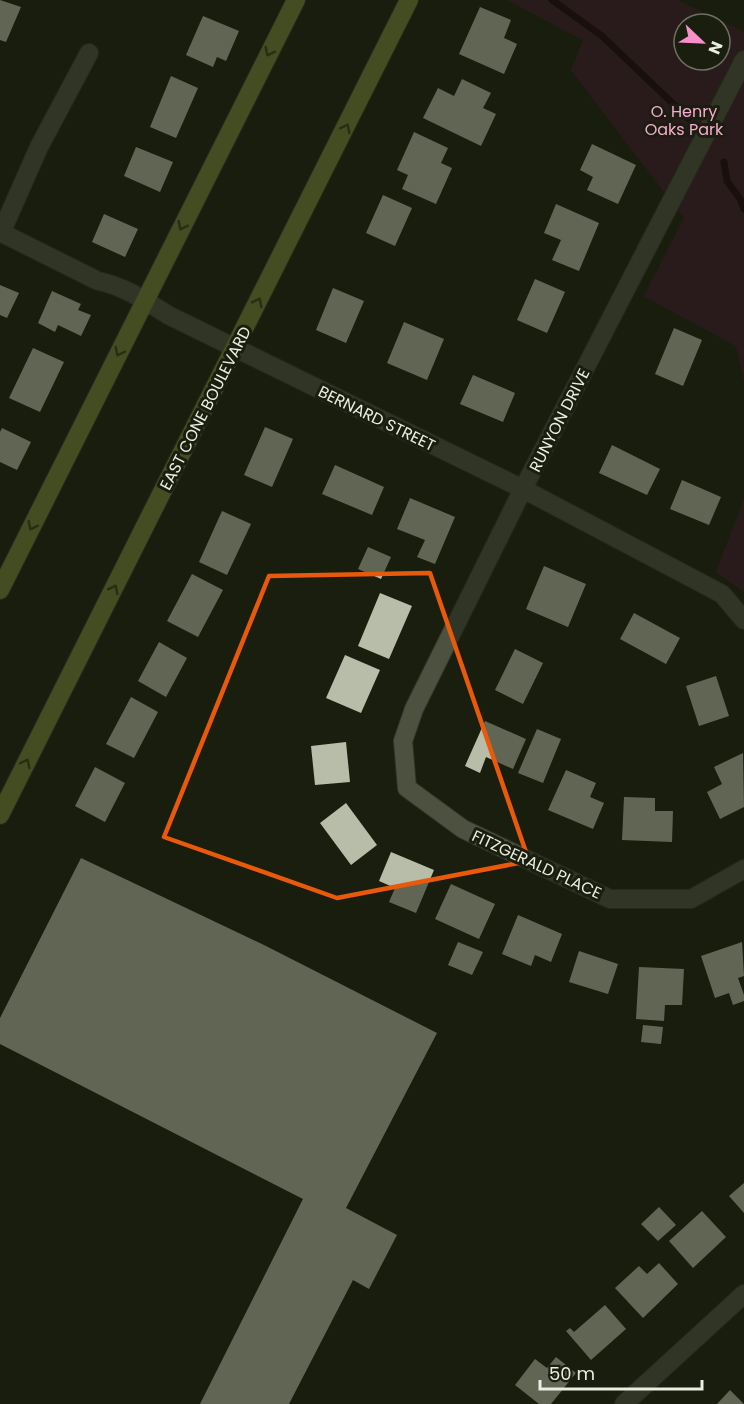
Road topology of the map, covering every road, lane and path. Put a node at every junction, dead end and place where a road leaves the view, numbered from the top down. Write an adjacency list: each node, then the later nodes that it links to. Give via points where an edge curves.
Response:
1 (296, 0): 6 (main road, one-way to 6)
2 (410, 0): 7 (main road, EAST CONE BOULEVARD, one-way to 2)
3 (89, 53): 5 (street, via 39,147)
4 (744, 60): 8 (street, RUNYON DRIVE)
5 (1, 232): 6 (street, BERNARD STREET)
6 (145, 300): 7 (street, BERNARD STREET); 9 (main road, one-way to 9)
7 (235, 348): 8 (street, BERNARD STREET); 12 (main road, EAST CONE BOULEVARD, one-way to 7)
8 (523, 489): 10 (street, BERNARD STREET, via 722,594); 11 (street, RUNYON DRIVE, via 414,709 403,741)
9 (0, 590)
10 (744, 620)
11 (407, 788): 13 (street, FITZGERALD PLACE, via 463,829 610,899 691,899)
12 (0, 815)
13 (744, 869)
14 (744, 1294): 15 (street)
15 (624, 1404)

